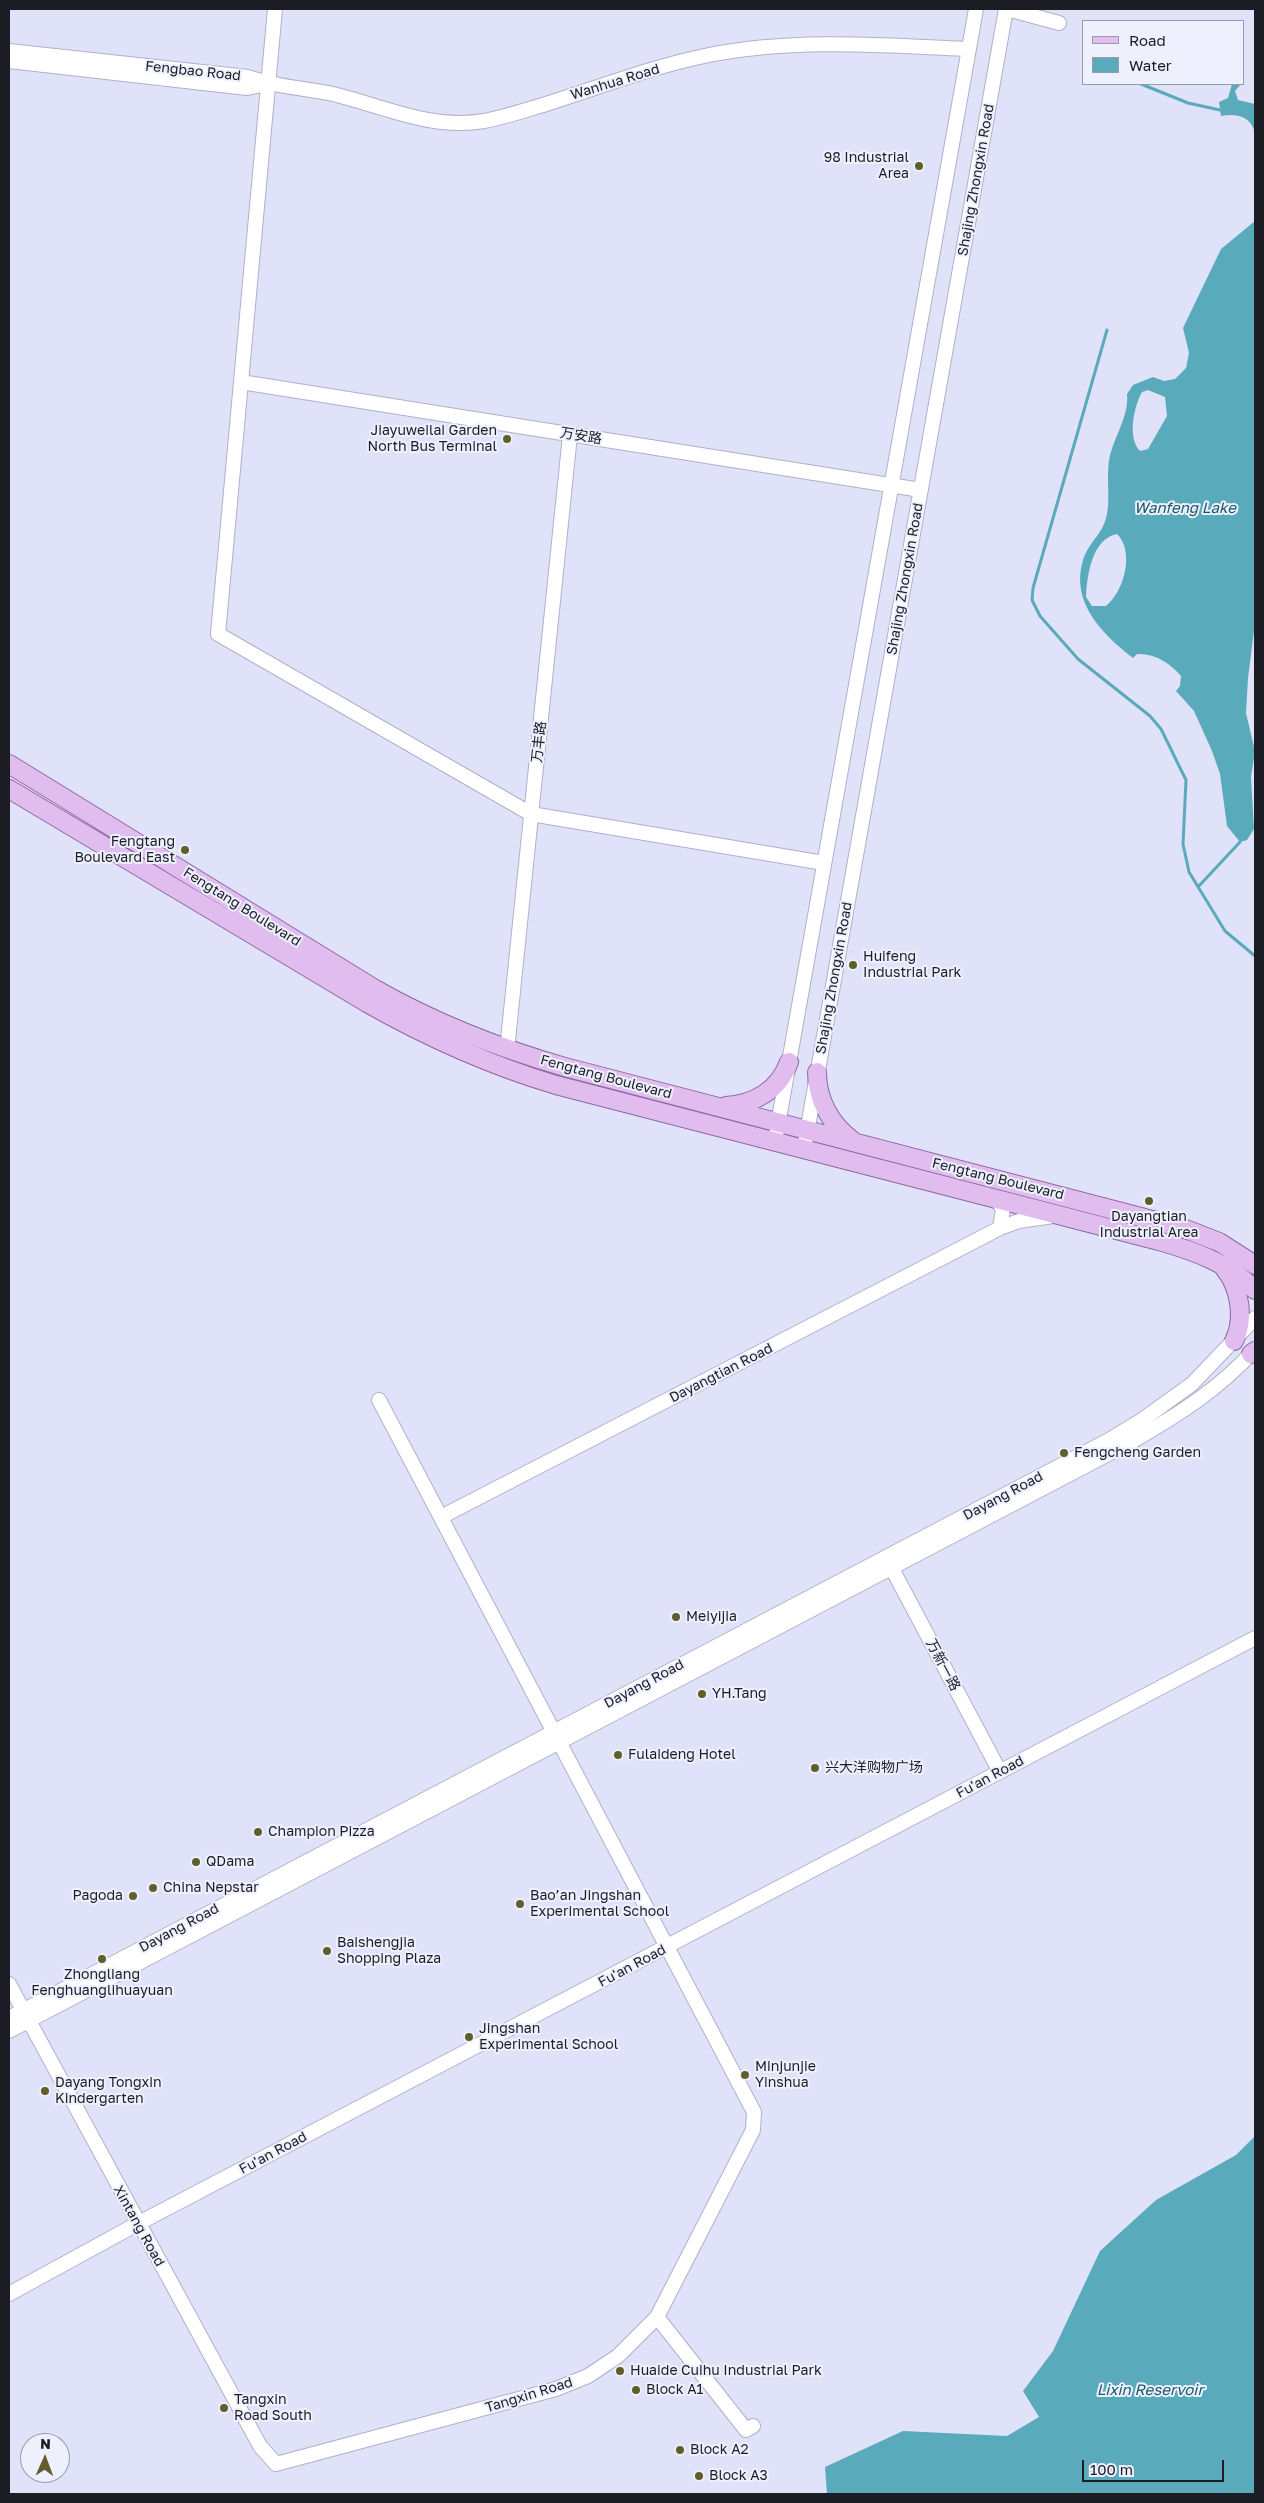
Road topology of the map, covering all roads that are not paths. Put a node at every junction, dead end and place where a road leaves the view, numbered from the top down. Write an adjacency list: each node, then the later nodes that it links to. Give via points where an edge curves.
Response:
1 (275, 9): 8 (street)
2 (976, 9): 5 (street)
3 (1007, 9): 4 (street); 12 (street, Shajing Zhongxin Road)
4 (1059, 23)
5 (969, 49): 8 (street, Wanhua Road, via 836,44 738,50 682,61 502,117 468,123 436,122 327,93); 11 (street)
6 (9, 51): 8 (street, Fengbao Road, via 248,77)
7 (9, 61): 8 (street, Fengbao Road, via 248,88)
8 (267, 84): 9 (street)
9 (241, 382): 10 (street, 万安路); 15 (street, via 218,634)
10 (570, 434): 11 (street, 万安路); 15 (street, 万丰路)
11 (892, 485): 12 (street, 万安路); 16 (street)
12 (921, 490): 19 (street, Shajing Zhongxin Road)
13 (9, 764): 17 (main road, Fengtang Boulevard, via 400,1003 450,1028)
14 (10, 789): 23 (main road, Fengtang Boulevard, via 367,1003 451,1047 556,1085)
15 (532, 814): 16 (street); 17 (street, 万丰路)
16 (824, 863): 18 (street)
17 (507, 1050): 20 (main road, Fengtang Boulevard)
18 (789, 1062): 20 (main road, via 776,1085 759,1098 735,1105); 21 (street)
19 (818, 1072): 22 (street, Shajing Zhongxin Road); 24 (main road, via 821,1097 831,1120 845,1135)
20 (712, 1105): 21 (main road, Fengtang Boulevard)
21 (778, 1122): 22 (main road, Fengtang Boulevard); 23 (street)
22 (807, 1130): 24 (main road, Fengtang Boulevard); 25 (street, Shajing Zhongxin Road)
23 (775, 1142): 25 (main road, Fengtang Boulevard)
24 (859, 1143): 29 (main road, Fengtang Boulevard, via 1183,1228 1208,1237)
25 (804, 1149): 26 (main road, Fengtang Boulevard)
26 (996, 1198): 27 (main road, Fengtang Boulevard); 28 (street, via 1003,1210)
27 (1064, 1216): 28 (street, Dayangtian Road, via 1029,1219); 30 (main road, Fengtang Boulevard, via 1173,1245)
28 (1000, 1228): 36 (street, Dayangtian Road)
29 (1251, 1260)
30 (1218, 1263): 31 (main road, Fengtang Boulevard, via 1239,1275); 33 (main road, via 1231,1278 1238,1297 1239,1324)
31 (1255, 1290)
32 (1255, 1318): 33 (street, Dayang Road)
33 (1234, 1341): 37 (street, Dayang Road, via 1192,1384 1126,1430)
34 (1254, 1351): 37 (street, Dayang Road, via 1224,1380 1165,1422)
35 (379, 1400): 36 (street)
36 (441, 1517): 39 (street)
37 (889, 1562): 39 (street, Dayang Road); 40 (street, 万新一路)
38 (1255, 1638): 40 (street, Fu'an Road)
39 (557, 1737): 41 (street); 43 (street, Dayang Road)
40 (1000, 1772): 41 (street, Fu'an Road)
41 (667, 1947): 46 (street, Fu'an Road); 48 (street, Tangxin Road, via 754,2112 753,2130)
42 (9, 1984): 43 (street, Xintang Road)
43 (26, 2015): 44 (street, Dayang Road); 45 (street, Dayang Road); 46 (street, Xintang Road)
44 (9, 2018)
45 (9, 2031)
46 (137, 2224): 47 (street, Fu'an Road); 50 (street, Xintang Road, via 260,2446)
47 (9, 2294)
48 (657, 2317): 49 (street, via 746,2430); 50 (street, Tangxin Road, via 618,2356 588,2376 556,2389)
49 (753, 2426)
50 (276, 2464)

